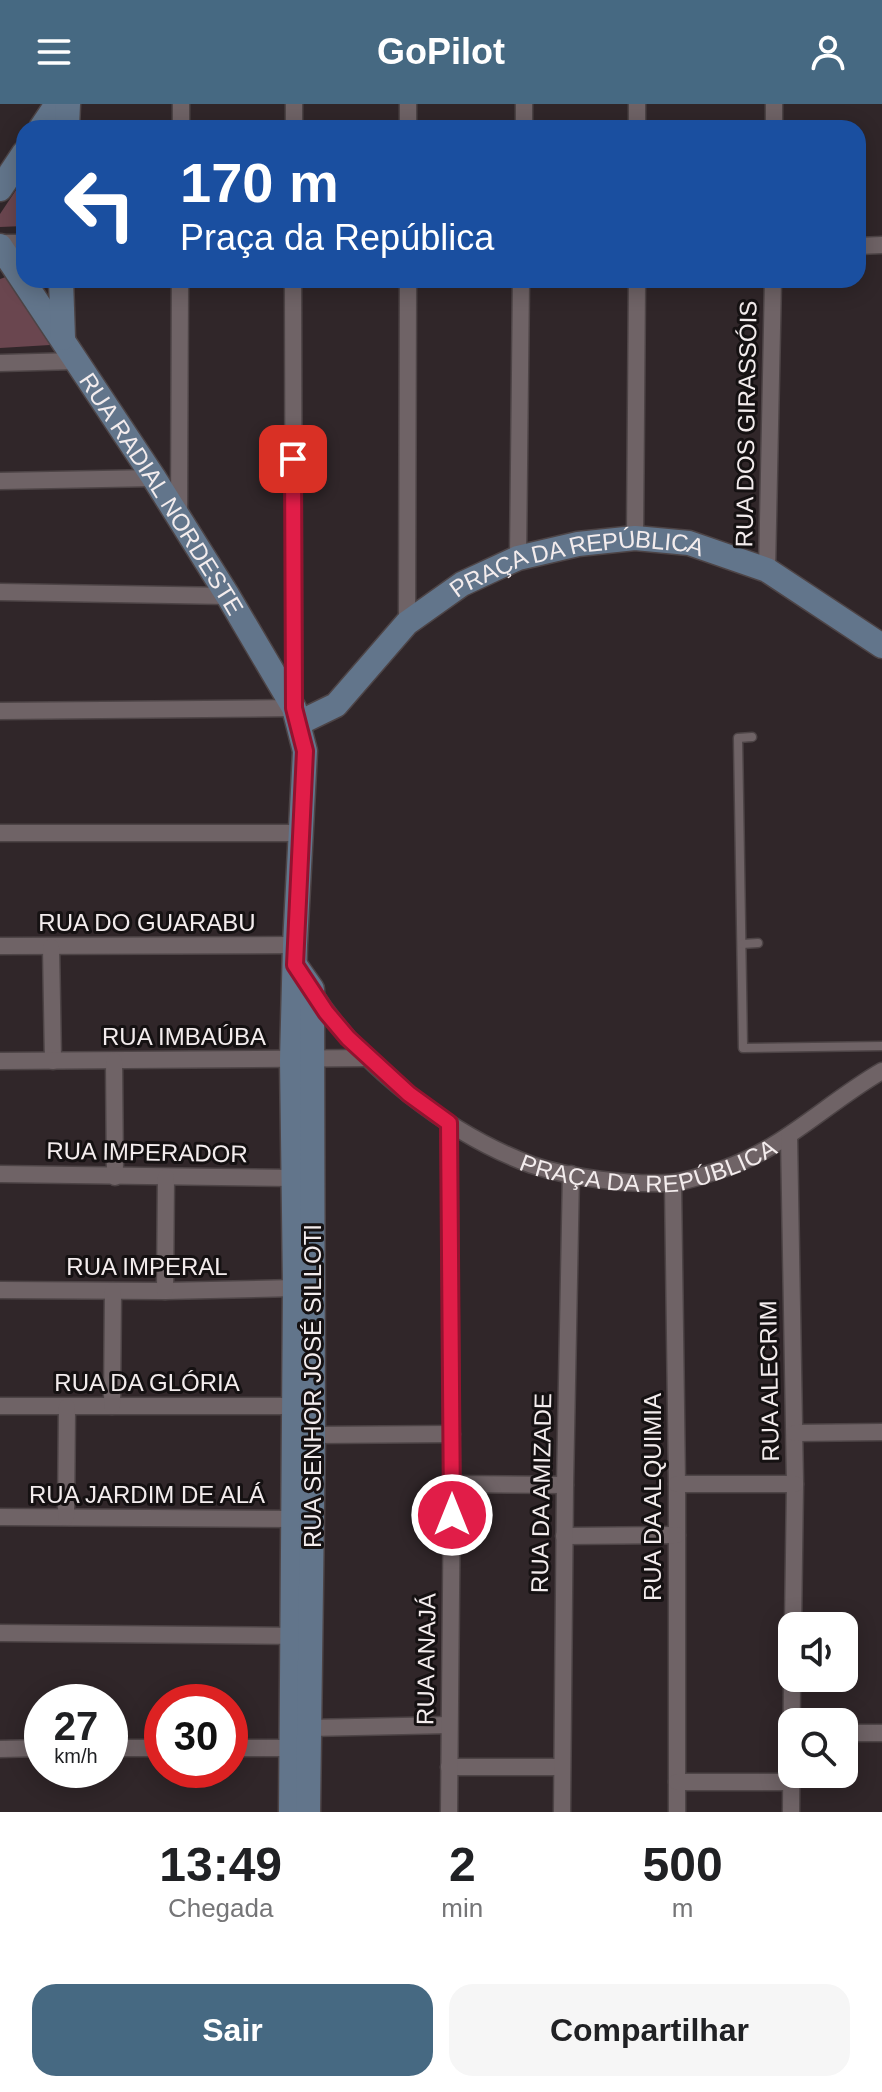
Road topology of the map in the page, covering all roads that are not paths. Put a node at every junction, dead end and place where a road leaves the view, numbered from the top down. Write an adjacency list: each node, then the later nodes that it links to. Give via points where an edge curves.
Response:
1 (16, 165): 2 (street)
2 (0, 189)
3 (0, 245): 4 (street, RUA RADIAL NORDESTE)
4 (16, 269)
5 (29, 288): 13 (street, RUA RADIAL NORDESTE)
6 (61, 288): 13 (street)
7 (180, 288): 18 (street)
8 (293, 288): 27 (street)
9 (408, 288): 24 (street)
10 (521, 288): 20 (street)
11 (637, 288): 19 (street)
12 (773, 288): 21 (street, RUA DOS GIRASSÓIS)
13 (63, 338): 14 (street, RUA RADIAL NORDESTE)
14 (76, 361): 15 (street); 16 (street, RUA RADIAL NORDESTE)
15 (0, 363)
16 (154, 478): 17 (street); 18 (street, RUA RADIAL NORDESTE)
17 (0, 481)
18 (179, 516): 23 (street, RUA RADIAL NORDESTE)
19 (635, 538): 20 (street, PRAÇA DA REPÚBLICA); 21 (street, PRAÇA DA REPÚBLICA, via 689,543)
20 (518, 558): 24 (street, PRAÇA DA REPÚBLICA, via 462,584)
21 (767, 570): 25 (street, PRAÇA DA REPÚBLICA)
22 (0, 592): 23 (street)
23 (228, 596): 27 (street, RUA RADIAL NORDESTE)
24 (407, 623): 27 (street, PRAÇA DA REPÚBLICA, via 336,705)
25 (882, 646)
26 (0, 711): 27 (street)
27 (297, 715): 29 (street, RUA RADIAL NORDESTE)
28 (752, 737): 33 (lane, via 738,738)
29 (305, 751): 31 (street, RUA SENHOR JOSÉ SILLOTI)
30 (0, 833): 31 (street)
31 (301, 833): 36 (street, RUA SENHOR JOSÉ SILLOTI)
32 (758, 943): 33 (lane)
33 (742, 944): 38 (lane, via 743,1048)
34 (0, 946): 35 (street, RUA DO GUARABU)
35 (51, 947): 36 (street, RUA DO GUARABU); 42 (street)
36 (295, 955): 37 (street); 40 (street, RUA SENHOR JOSÉ SILLOTI)
37 (312, 989): 39 (street, PRAÇA DA REPÚBLICA); 40 (street, RUA SENHOR JOSÉ SILLOTI)
38 (882, 1046)
39 (369, 1058): 40 (street, RUA IMBAÚBA); 45 (street, PRAÇA DA REPÚBLICA)
40 (302, 1060): 43 (street, RUA IMBAÚBA); 51 (street, RUA SENHOR JOSÉ SILLOTI); 64 (street, RUA SENHOR JOSÉ SILLOTI)
41 (0, 1061): 42 (street, RUA IMBAÚBA)
42 (53, 1061): 43 (street, RUA IMBAÚBA)
43 (114, 1061): 49 (street)
44 (882, 1071): 46 (street, PRAÇA DA REPÚBLICA)
45 (449, 1123): 48 (street, PRAÇA DA REPÚBLICA, via 533,1165); 63 (street, RUA ANAJÁ)
46 (789, 1136): 52 (street, PRAÇA DA REPÚBLICA, via 724,1169); 62 (street, RUA ALECRIM)
47 (0, 1174): 49 (street, RUA IMPERADOR)
48 (571, 1174): 52 (street, PRAÇA DA REPÚBLICA); 68 (street, RUA DA AMIZADE)
49 (115, 1177): 50 (street, RUA IMPERADOR)
50 (166, 1177): 51 (street, RUA IMPERADOR); 56 (street)
51 (293, 1178): 53 (street, RUA SENHOR JOSÉ SILLOTI)
52 (673, 1183): 66 (street, RUA DA ALQUIMIA)
53 (295, 1288): 56 (street, RUA IMPERAL); 59 (street, RUA SENHOR JOSÉ SILLOTI)
54 (0, 1290): 55 (street, RUA IMPERAL)
55 (113, 1291): 56 (street, RUA IMPERAL); 58 (street)
56 (165, 1291)
57 (0, 1406): 60 (street, RUA DA GLÓRIA)
58 (112, 1406): 59 (street, RUA DA GLÓRIA); 60 (street, RUA DA GLÓRIA)
59 (295, 1406): 71 (street, RUA SENHOR JOSÉ SILLOTI)
60 (67, 1407): 70 (street)
61 (882, 1432): 62 (street)
62 (795, 1433): 67 (street, RUA ALECRIM)
63 (452, 1434): 64 (street); 65 (street, RUA ANAJÁ)
64 (313, 1435): 76 (street, RUA SENHOR JOSÉ SILLOTI)
65 (452, 1484): 68 (street); 77 (street, RUA ANAJÁ)
66 (677, 1484): 67 (street); 72 (street, RUA DA ALQUIMIA)
67 (795, 1484): 74 (street, RUA ALECRIM)
68 (565, 1485): 73 (street, RUA DA AMIZADE)
69 (0, 1517): 70 (street, RUA JARDIM DE ALÁ)
70 (66, 1517): 71 (street, RUA JARDIM DE ALÁ)
71 (294, 1519): 76 (street, RUA SENHOR JOSÉ SILLOTI)
72 (677, 1535): 73 (street); 87 (street, RUA DA ALQUIMIA)
73 (564, 1536): 86 (street, RUA DA AMIZADE)
74 (793, 1612)
75 (0, 1633): 76 (street)
76 (302, 1636): 78 (street, RUA SENHOR JOSÉ SILLOTI); 83 (street, RUA SENHOR JOSÉ SILLOTI)
77 (449, 1725): 78 (street); 85 (street, RUA ANAJÁ)
78 (309, 1728): 91 (street, RUA SENHOR JOSÉ SILLOTI)
79 (858, 1733): 80 (street)
80 (882, 1733)
81 (24, 1748): 84 (street)
82 (248, 1748): 83 (street)
83 (291, 1748): 90 (street, RUA SENHOR JOSÉ SILLOTI)
84 (0, 1749)
85 (449, 1767): 86 (street); 92 (street, RUA ANAJÁ)
86 (561, 1767): 93 (street, RUA DA AMIZADE)
87 (677, 1782): 88 (street); 94 (street, RUA DA ALQUIMIA)
88 (778, 1782)
89 (791, 1788): 95 (street)
90 (291, 1812)
91 (308, 1812)
92 (449, 1812)
93 (562, 1812)
94 (677, 1812)
95 (791, 1812)

